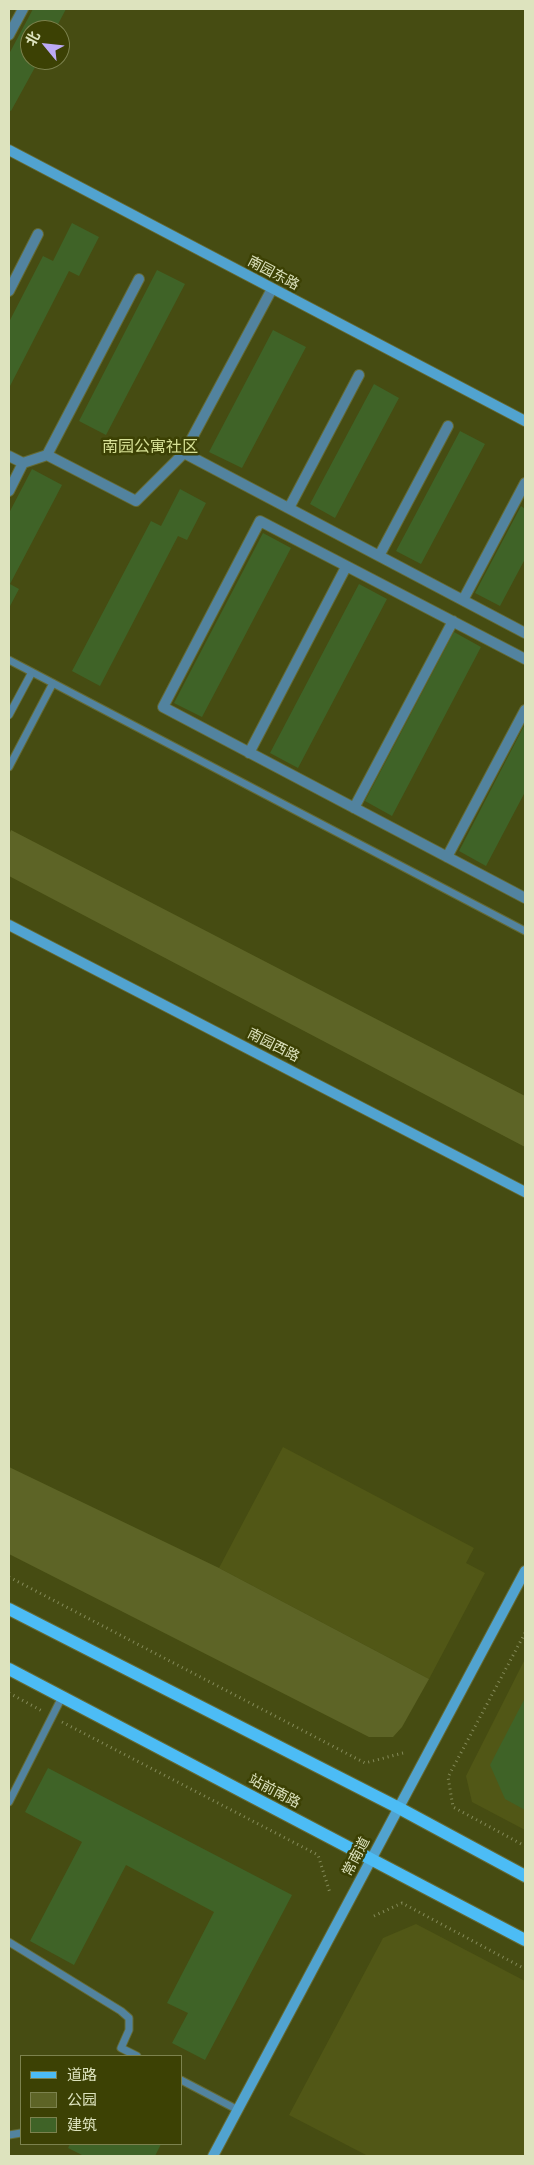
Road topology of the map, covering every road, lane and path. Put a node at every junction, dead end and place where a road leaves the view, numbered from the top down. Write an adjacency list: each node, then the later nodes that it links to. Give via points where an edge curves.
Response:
1 (23, 9): 2 (street)
2 (9, 35)
3 (9, 150): 6 (street, 南园东路)
4 (38, 234): 7 (street)
5 (139, 279): 12 (street)
6 (272, 289): 9 (street, 南园东路); 11 (street)
7 (9, 291)
8 (359, 375): 17 (street)
9 (525, 421)
10 (448, 426): 18 (street)
11 (184, 453): 12 (street, via 136,501); 17 (street)
12 (47, 455): 14 (street)
13 (9, 456): 14 (street)
14 (23, 463): 16 (street)
15 (525, 483): 20 (street)
16 (9, 491)
17 (289, 508): 18 (street)
18 (379, 556): 20 (street)
19 (346, 567): 21 (street); 29 (street); 29 (street, via 260,521 162,707)
20 (463, 600): 22 (street)
21 (453, 621): 24 (street); 31 (street)
22 (525, 633)
23 (9, 660): 25 (lane)
24 (525, 660)
25 (32, 672): 26 (lane); 28 (lane)
26 (53, 683): 30 (lane); 35 (lane)
27 (525, 710): 32 (street)
28 (9, 715)
29 (249, 753): 31 (street)
30 (9, 767)
31 (354, 808): 32 (street)
32 (447, 857): 33 (street)
33 (525, 898)
34 (9, 925): 36 (street, 南园西路)
35 (525, 931)
36 (525, 1192)
37 (525, 1570): 47 (street, 常南道)
38 (9, 1578): 45 (path, via 365,1762)
39 (9, 1608): 47 (main road)
40 (525, 1633): 48 (path, via 448,1777 453,1807)
41 (9, 1669): 43 (main road, 站前南路)
42 (9, 1693): 44 (path)
43 (62, 1697): 44 (lane); 49 (main road, 站前南路)
44 (53, 1716): 46 (lane); 51 (path, via 318,1855)
45 (403, 1753)
46 (9, 1802)
47 (398, 1808): 49 (street, 常南道); 50 (main road)
48 (525, 1846)
49 (370, 1860): 53 (main road, 站前南路); 60 (street, 常南道)
50 (525, 1876)
51 (330, 1893)
52 (374, 1916): 55 (path, via 402,1903)
53 (525, 1940)
54 (9, 1942): 56 (lane, via 121,2010 129,2018)
55 (525, 1969)
56 (121, 2048): 57 (lane); 58 (lane)
57 (117, 2055)
58 (135, 2055)
59 (182, 2081): 60 (lane)
60 (238, 2110): 61 (street, 常南道)
61 (213, 2156)

